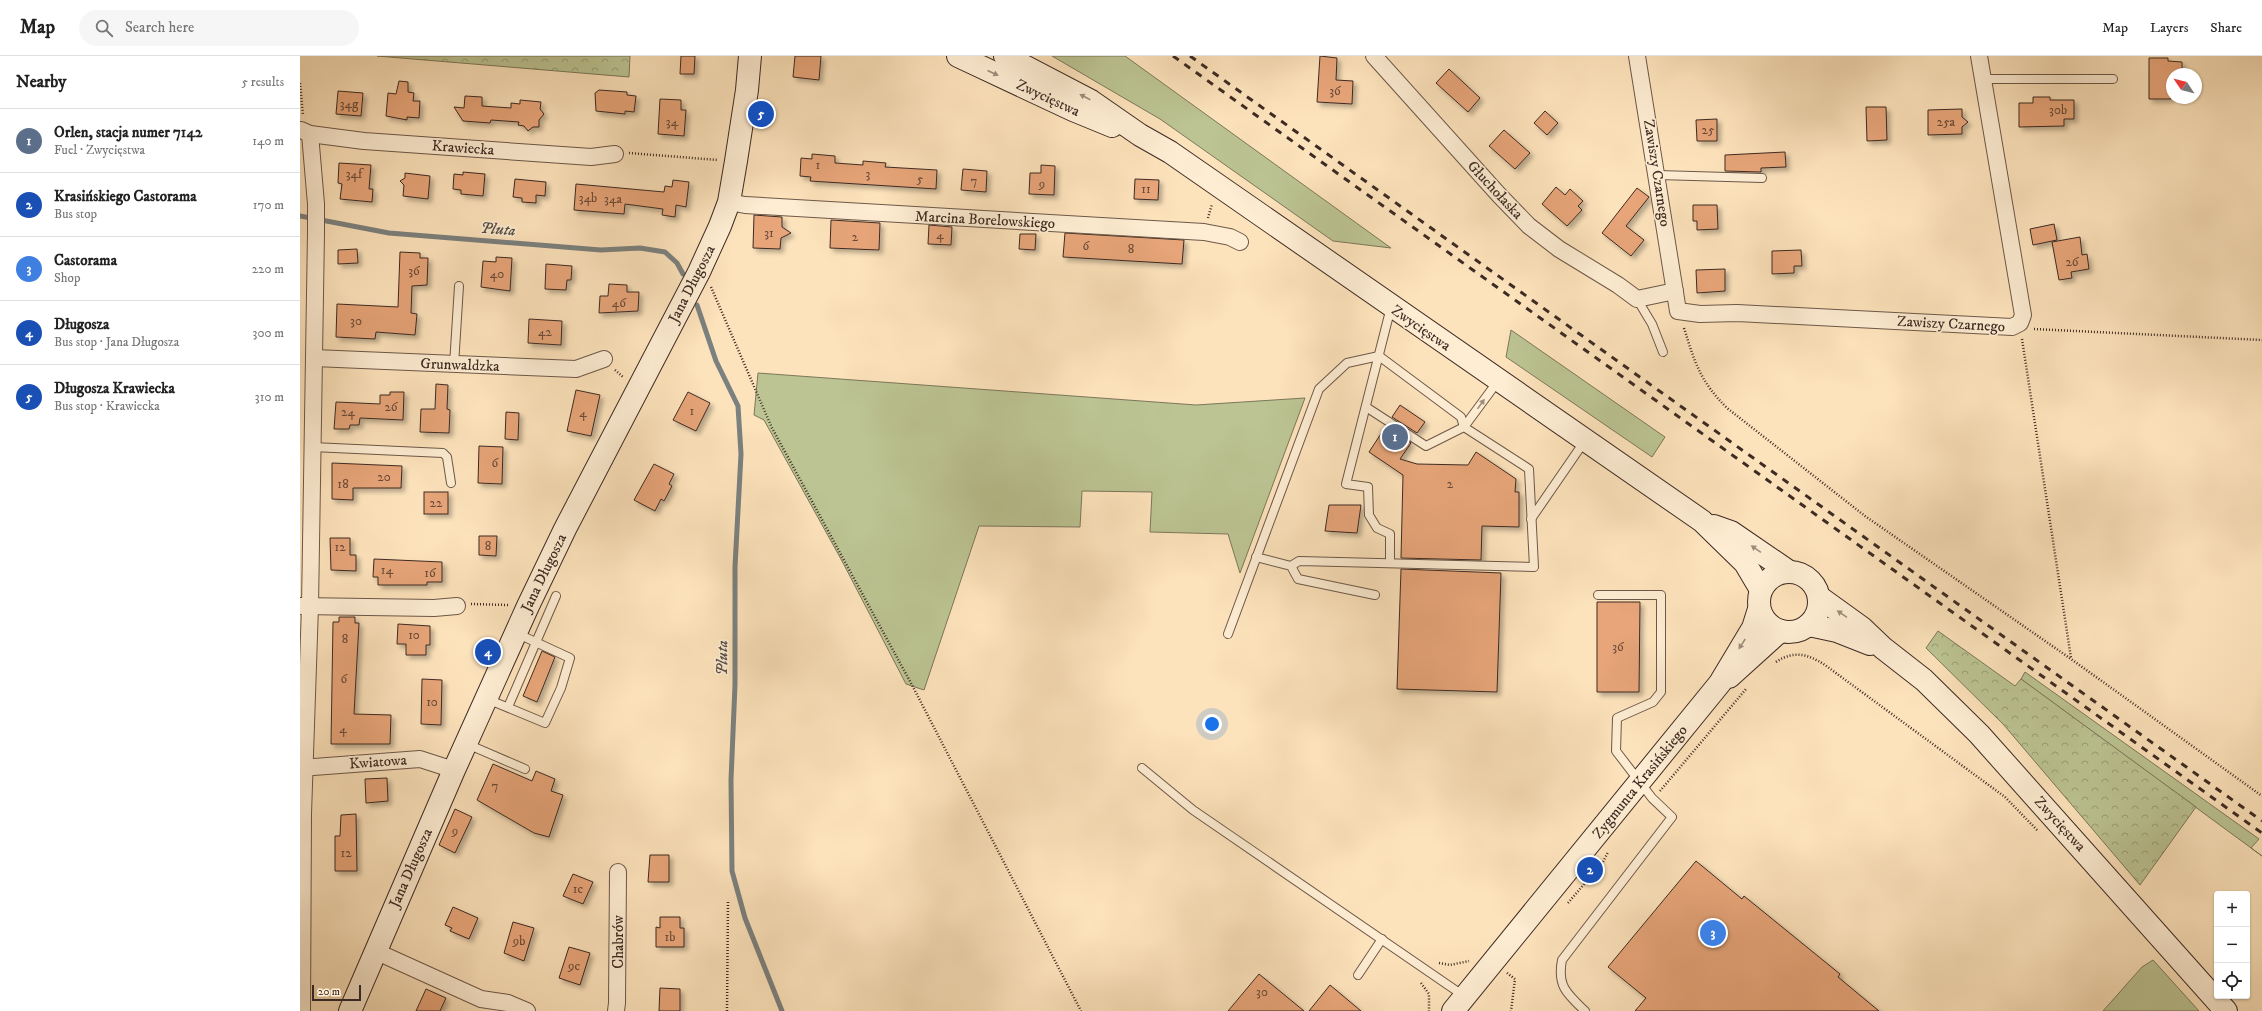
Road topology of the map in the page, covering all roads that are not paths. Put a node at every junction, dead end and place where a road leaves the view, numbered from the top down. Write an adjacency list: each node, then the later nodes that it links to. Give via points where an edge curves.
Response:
1 (750, 56): 10 (main road)
2 (762, 56): 10 (main road)
3 (958, 56): 12 (main road, Zwycięstwa, one-way to 12, via 1099,121)
4 (1005, 56): 12 (main road, Zwycięstwa, one-way to 4, via 1091,101)
5 (1374, 56): 20 (street, Głuchołaska, via 1529,226 1559,249)
6 (1638, 56): 14 (street, Zawiszy Czarnego)
7 (1979, 56): 8 (street, Zawiszy Czarnego)
8 (1984, 79): 9 (lane); 19 (street, Zawiszy Czarnego, via 2023,316 2020,323 2012,327 1737,313 1700,314 1678,311)
9 (2113, 79)
10 (747, 90): 16 (main road)
11 (305, 132): 13 (street, Krawiecka, via 364,141 583,157); 22 (street, via 316,204)
12 (1140, 135): 21 (main road, Zwycięstwa, via 1170,152)
13 (615, 154)
14 (1658, 175): 15 (lane); 19 (street, Zawiszy Czarnego)
15 (1762, 178)
16 (729, 202): 17 (street, Marcina Borelowskiego, via 1204,232 1230,237); 49 (main road, Jana Długosza, via 699,272 566,529)
17 (1240, 242)
18 (459, 286): 27 (lane)
19 (1675, 291): 20 (street)
20 (1637, 299): 23 (lane, via 1652,324)
21 (1391, 306): 24 (lane); 28 (main road, Zwycięstwa)
22 (307, 339): 25 (street)
23 (1663, 352)
24 (1379, 356): 29 (lane); 30 (lane, via 1461,417); 36 (lane, via 1348,363 1319,389)
25 (314, 358): 27 (street, Grunwaldzka); 32 (street)
26 (604, 360): 27 (street, Grunwaldzka, via 576,369)
27 (454, 365)
28 (1498, 381): 30 (lane, one-way to 28); 31 (main road, Zwycięstwa)
29 (1366, 407): 30 (lane, via 1426,446); 37 (lane, via 1346,484 1368,487 1369,515 1377,528 1390,534)
30 (1464, 427): 34 (lane, via 1529,469)
31 (1584, 442): 34 (lane); 35 (main road, Zwycięstwa)
32 (312, 447): 33 (lane, via 443,453 447,457); 45 (street)
33 (451, 483)
34 (1531, 519): 37 (lane, via 1534,567)
35 (1702, 521): 39 (main road, Zwycięstwa, one-way to 35, via 1730,532); 44 (main road, Zwycięstwa, via 1745,564)
36 (1256, 557): 38 (lane); 50 (lane)
37 (1390, 564): 38 (lane, via 1299,562)
38 (1291, 566): 40 (lane, via 1298,579)
39 (1788, 571): 43 (main road, via 1805,576 1816,588); 44 (main road, via 1772,577)
40 (1375, 595)
41 (1598, 595): 61 (lane, via 1661,595 1661,692 1653,702 1617,718 1616,751)
42 (556, 596): 51 (lane)
43 (1819, 597): 47 (main road, via 1819,607); 52 (main road, Zwycięstwa, one-way to 43, via 1862,628)
44 (1760, 600): 48 (main road, via 1764,619); 53 (main road, Zygmunta Krasińskiego, one-way to 53, via 1753,628)
45 (305, 606): 46 (street); 57 (street)
46 (457, 606)
47 (1809, 625): 48 (main road, via 1800,630); 52 (main road, Zwycięstwa, via 1837,631)
48 (1780, 631): 53 (main road, Zygmunta Krasińskiego, via 1740,669)
49 (516, 633): 51 (lane); 54 (main road, Jana Długosza)
50 (1228, 634)
51 (536, 641): 55 (lane); 55 (lane, via 570,658 561,688 545,723)
52 (1883, 648): 73 (main road, Zwycięstwa, via 1928,684 1980,734)
53 (1720, 683): 61 (main road, Zygmunta Krasińskiego)
54 (486, 698): 55 (lane); 56 (main road, Jana Długosza)
55 (508, 708)
56 (466, 743): 59 (lane); 60 (main road, Jana Długosza)
57 (303, 768): 60 (street, Kwiatowa, via 420,759); 63 (street)
58 (1142, 768): 64 (lane, via 1193,810)
59 (525, 769)
60 (454, 770): 65 (main road, Jana Długosza)
61 (1640, 782): 67 (main road, Zygmunta Krasińskiego); 72 (lane, via 1672,818 1562,960 1560,973 1566,993)
62 (618, 872): 71 (street, Chabrów)
63 (302, 907): 68 (street)
64 (1382, 939): 66 (lane); 67 (lane)
65 (375, 951): 69 (main road, Jana Długosza); 70 (street, via 481,999 508,1003)
66 (1358, 975)
67 (1459, 1004)
68 (302, 1011)
69 (350, 1011)
70 (527, 1011)
71 (616, 1011)
72 (1585, 1011)
73 (2226, 1011)

